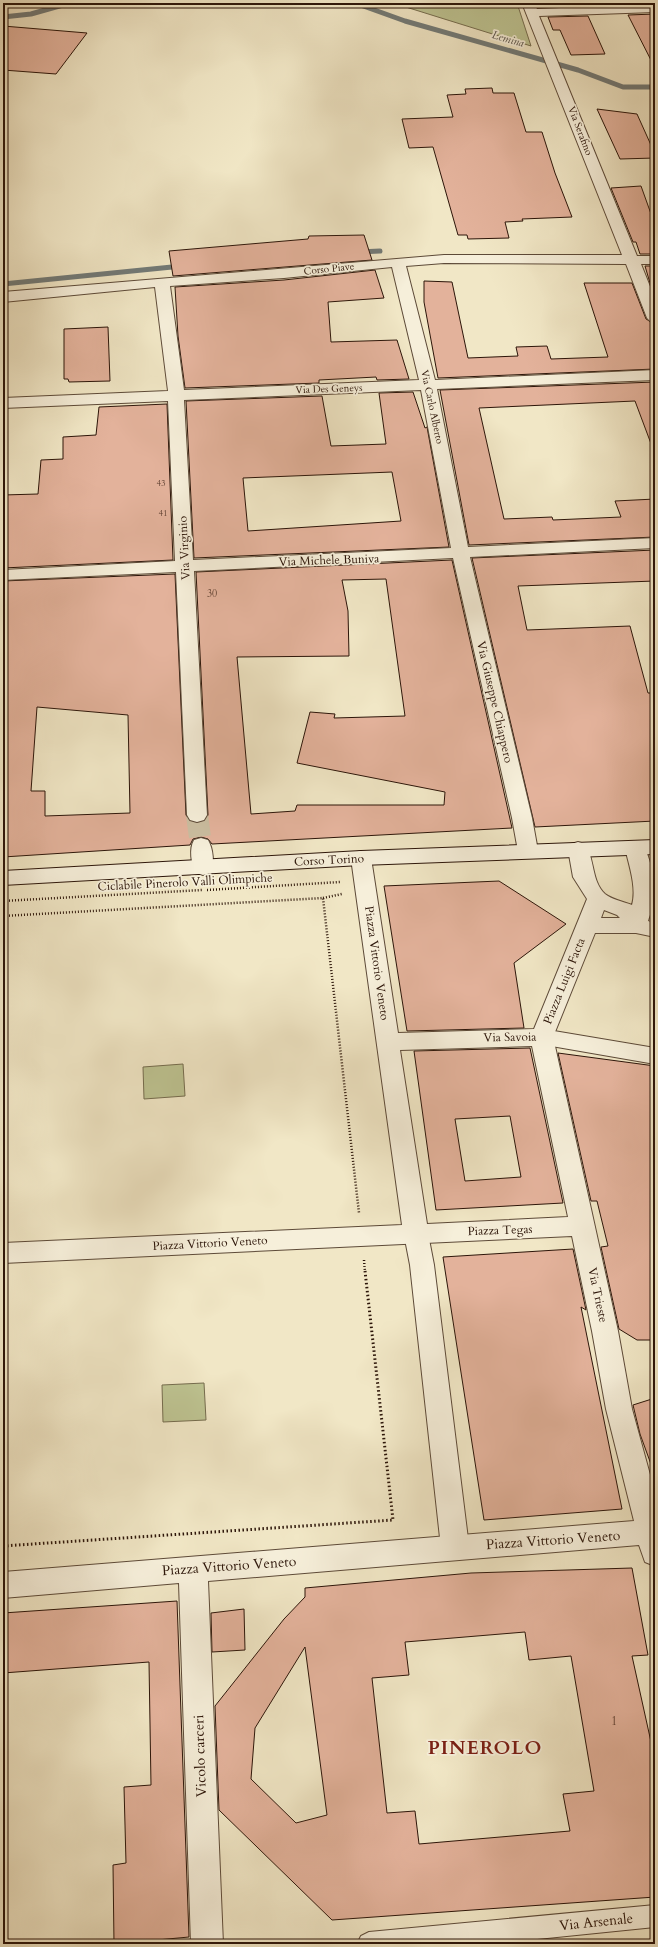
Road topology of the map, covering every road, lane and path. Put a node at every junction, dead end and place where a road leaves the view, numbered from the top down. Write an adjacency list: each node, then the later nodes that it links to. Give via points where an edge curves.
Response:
1 (529, 8): 2 (street); 3 (street, Via Serafino)
2 (655, 8)
3 (631, 259): 4 (street, Corso Piave); 5 (street, Corso Piave, via 444,259); 8 (street, Via Serafino)
4 (655, 260)
5 (398, 262): 6 (street, Corso Piave, via 284,274); 10 (street, Via Carlo Alberto)
6 (162, 282): 7 (street, Corso Piave); 11 (street, Via Virginio)
7 (4, 298)
8 (655, 318)
9 (655, 375): 10 (street, Via Des Geneys)
10 (429, 385): 11 (street, Via Des Geneys); 14 (street, Via Carlo Alberto)
11 (176, 394): 12 (street, Via Des Geneys); 15 (street, Via Virginio)
12 (3, 403)
13 (655, 543): 14 (street, Via Michele Buniva)
14 (461, 554): 15 (street, Via Michele Buniva); 21 (street, Via Giuseppe Chiappero)
15 (185, 566): 16 (street, Via Michele Buniva); 17 (street, Via Virginio)
16 (3, 575)
17 (197, 815)
18 (200, 845): 23 (street)
19 (645, 847): 20 (street, Corso Torino); 29 (street, via 642,877)
20 (578, 850): 21 (street, Corso Torino); 26 (street, via 584,877)
21 (528, 851): 22 (street, Corso Torino)
22 (361, 858): 23 (street, Corso Torino); 25 (street, Piazza Vittorio Veneto)
23 (203, 868): 24 (street, Corso Torino)
24 (3, 878)
25 (364, 881): 27 (path, Ciclabile Pinerolo Valli Olimpiche); 31 (street, Piazza Vittorio Veneto)
26 (598, 899): 28 (street, Piazza Luigi Facta); 29 (street, via 625,910)
27 (3, 901)
28 (586, 925): 29 (street, Piazza Luigi Facta); 30 (street, Piazza Luigi Facta)
29 (645, 928)
30 (542, 1037): 31 (street, Via Savoia); 32 (street, Via Savoia); 33 (street, Via Trieste)
31 (388, 1042): 34 (street, Piazza Vittorio Veneto)
32 (655, 1056)
33 (583, 1226): 34 (street, Piazza Tegas); 36 (street, Via Trieste, via 619,1409)
34 (416, 1234): 35 (street, Piazza Vittorio Veneto); 37 (street, Piazza Vittorio Veneto, via 422,1264)
35 (3, 1253)
36 (653, 1539): 37 (street, Piazza Vittorio Veneto)
37 (455, 1548): 38 (street, Piazza Vittorio Veneto)
38 (193, 1569): 39 (street, Piazza Vittorio Veneto); 41 (street, Vicolo carceri)
39 (3, 1585)
40 (655, 1916): 42 (lane, Via Arsenale)
41 (207, 1944)
42 (370, 1944)

